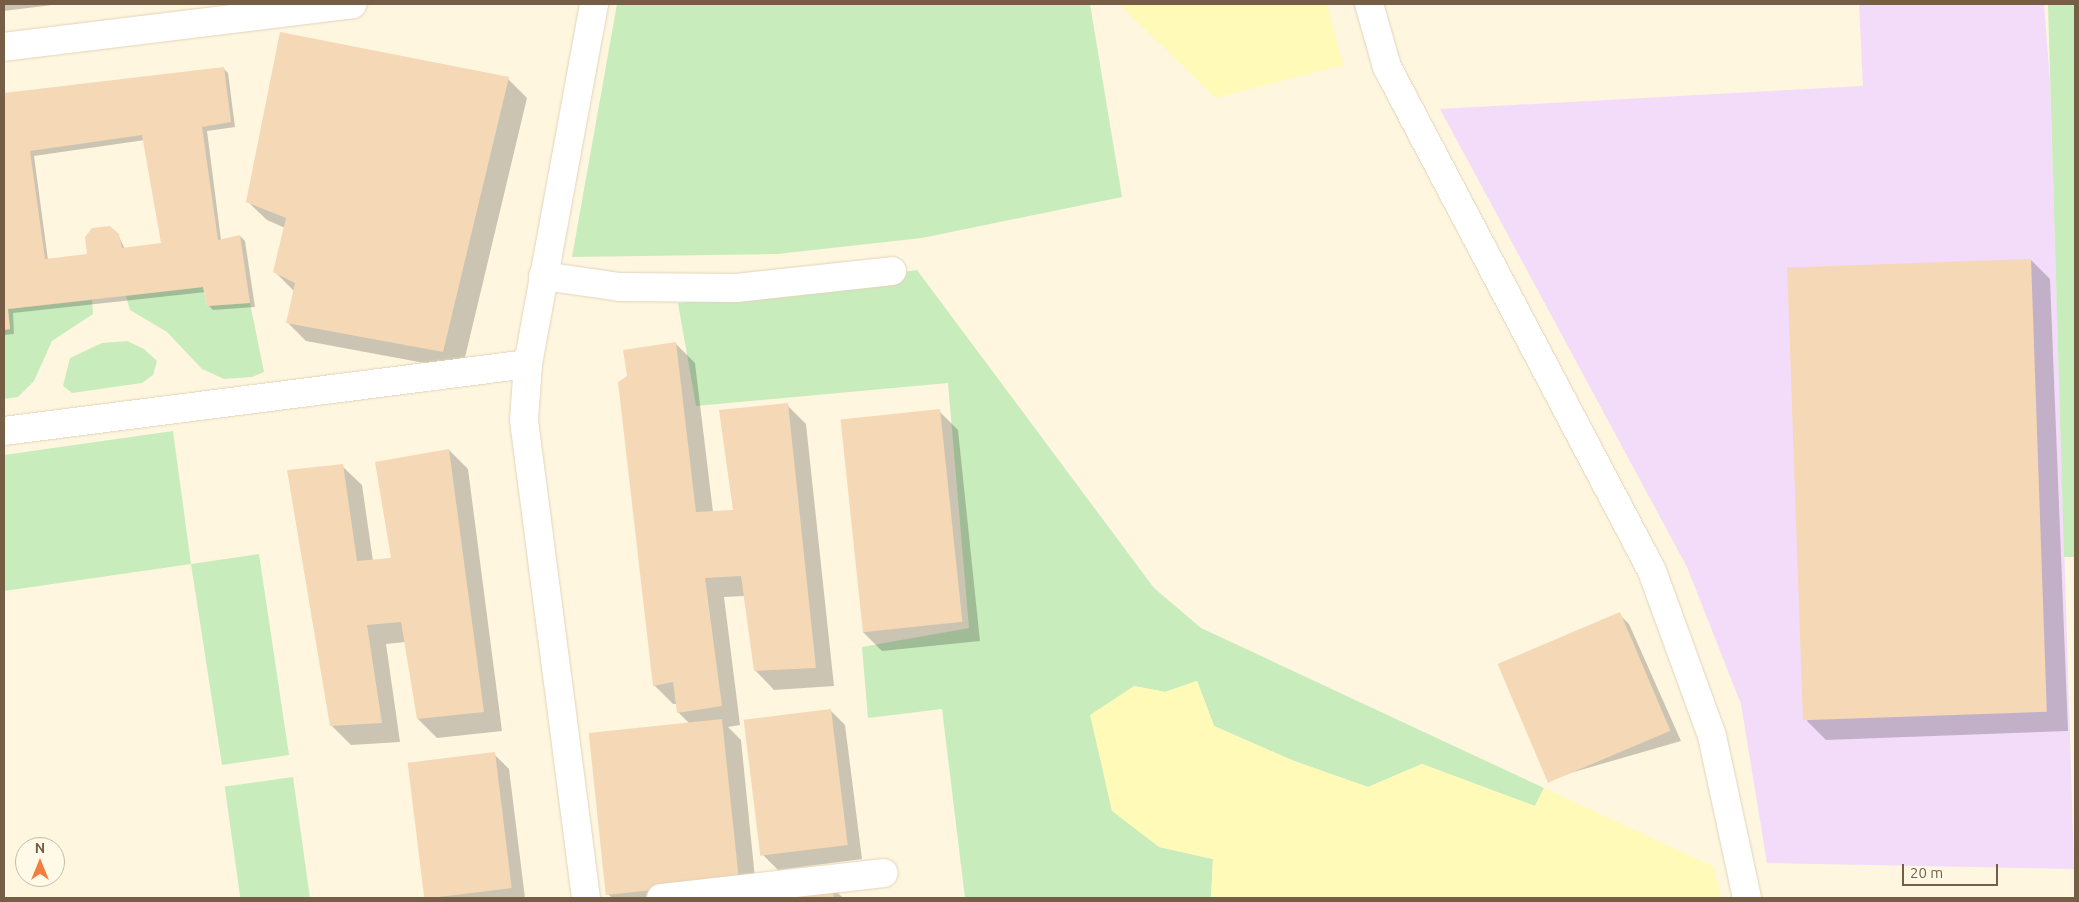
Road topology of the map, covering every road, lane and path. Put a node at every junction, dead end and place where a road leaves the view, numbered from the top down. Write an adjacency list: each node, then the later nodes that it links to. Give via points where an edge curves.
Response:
1 (352, 4): 4 (street)
2 (594, 4): 6 (street)
3 (1369, 4): 12 (street, via 1387,67 1652,571 1712,736)
4 (4, 47)
5 (892, 271): 6 (street, via 736,288 620,287)
6 (544, 276): 7 (street)
7 (528, 364): 8 (street); 10 (street, via 524,420)
8 (4, 431)
9 (884, 873): 11 (street)
10 (586, 898)
11 (661, 898)
12 (1747, 898)

